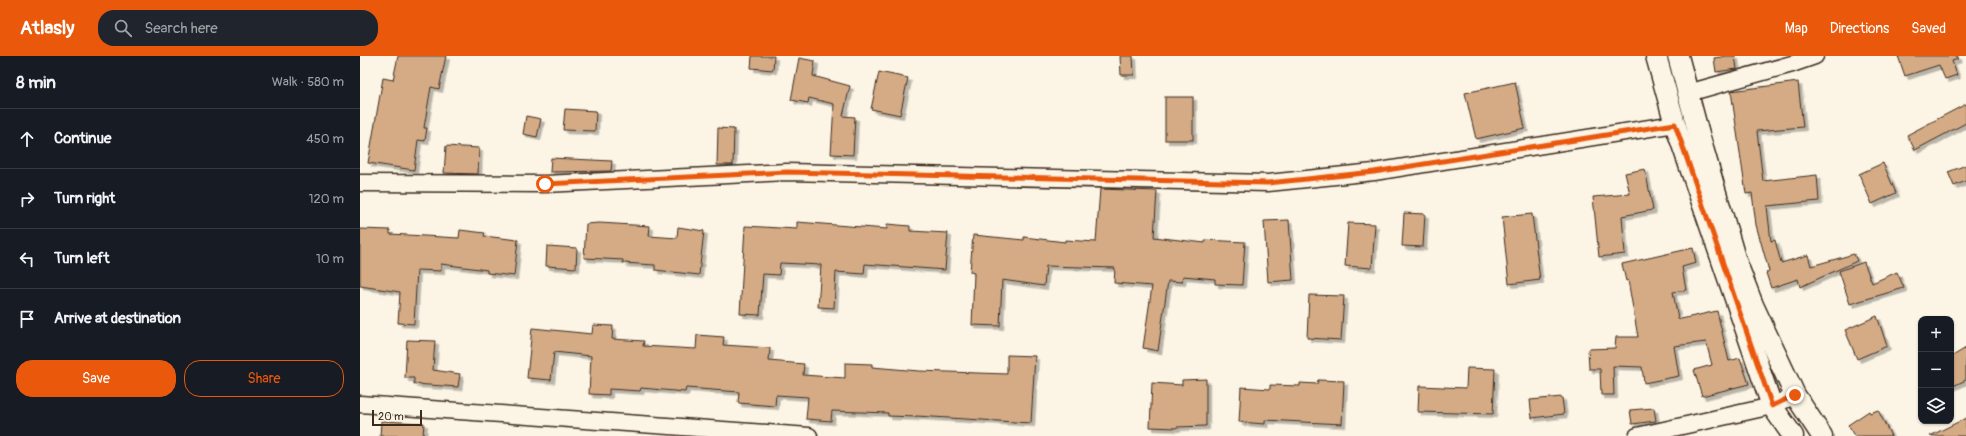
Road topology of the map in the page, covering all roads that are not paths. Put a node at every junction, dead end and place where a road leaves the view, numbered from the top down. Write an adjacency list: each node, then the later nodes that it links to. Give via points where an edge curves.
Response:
1 (1656, 56): 5 (street)
2 (1678, 56): 4 (street)
3 (1815, 56): 4 (street)
4 (1688, 93): 7 (street, via 1735,258 1753,305)
5 (1675, 124): 6 (street, via 1374,172 1268,183 787,172 545,184); 9 (street)
6 (360, 183)
7 (1795, 395): 9 (street); 13 (street)
8 (360, 404): 10 (street)
9 (1772, 406): 11 (street); 12 (street)
10 (808, 436)
11 (1637, 436)
12 (1793, 436)
13 (1822, 436)

